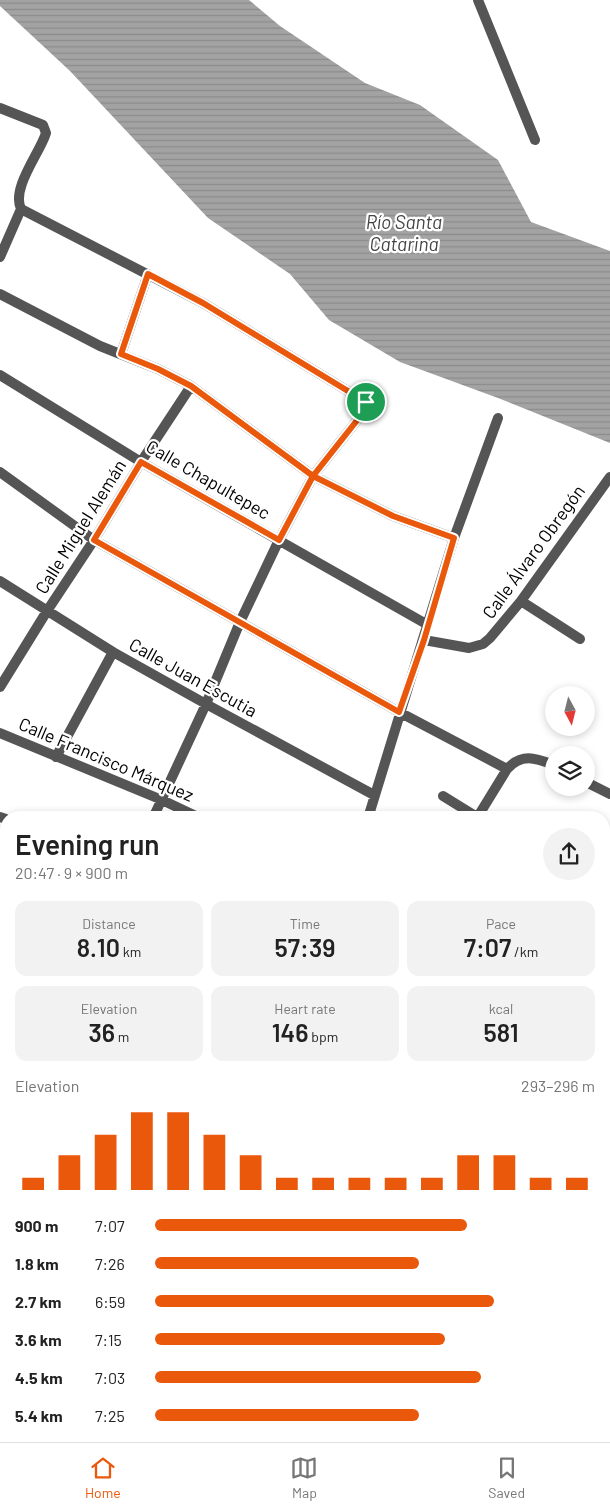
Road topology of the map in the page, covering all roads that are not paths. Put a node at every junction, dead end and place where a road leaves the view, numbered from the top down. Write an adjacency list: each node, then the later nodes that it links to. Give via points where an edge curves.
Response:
1 (478, 0): 3 (street)
2 (0, 108): 4 (street, via 43,125 46,133 21,186)
3 (535, 140)
4 (21, 209): 5 (street); 6 (street)
5 (0, 257)
6 (148, 274): 8 (street); 14 (street, via 203,303 366,402 366,409)
7 (0, 294): 8 (street)
8 (121, 354): 10 (street)
9 (0, 375): 12 (street, Calle Chapultepec)
10 (191, 386): 12 (street, Calle Miguel Alemán); 14 (street)
11 (498, 418): 16 (street)
12 (141, 462): 17 (street, Calle Miguel Alemán); 18 (street, Calle Chapultepec)
13 (0, 472): 17 (street)
14 (313, 476): 16 (street, via 393,516); 18 (street)
15 (610, 477): 20 (street, Calle Álvaro Obregón)
16 (454, 538): 23 (street)
17 (94, 540): 21 (street, Calle Miguel Alemán); 22 (street)
18 (279, 540): 22 (street); 23 (street, Calle Chapultepec)
19 (0, 581): 21 (street, Calle Juan Escutia)
20 (521, 601): 24 (street); 25 (street, Calle Álvaro Obregón, via 483,644 462,648)
21 (47, 611): 26 (street, Calle Juan Escutia); 27 (street, Calle Miguel Alemán)
22 (240, 622): 28 (street); 29 (street)
23 (428, 625): 25 (street)
24 (580, 639)
25 (424, 640): 29 (street)
26 (113, 652): 28 (street, Calle Juan Escutia); 31 (street)
27 (0, 687)
28 (206, 704): 36 (street, Calle Juan Escutia); 38 (street)
29 (399, 712): 33 (street); 36 (street)
30 (0, 733): 31 (street, Calle Francisco Márquez)
31 (56, 757): 38 (street, Calle Francisco Márquez)
32 (545, 761): 33 (street, via 527,758)
33 (507, 769): 43 (street)
34 (595, 786): 35 (street)
35 (610, 794)
36 (374, 795): 41 (street)
37 (443, 796): 42 (street)
38 (162, 800): 39 (street); 40 (street, Calle Francisco Márquez)
39 (156, 811)
40 (185, 811)
41 (370, 811)
42 (466, 811)
43 (481, 811)

